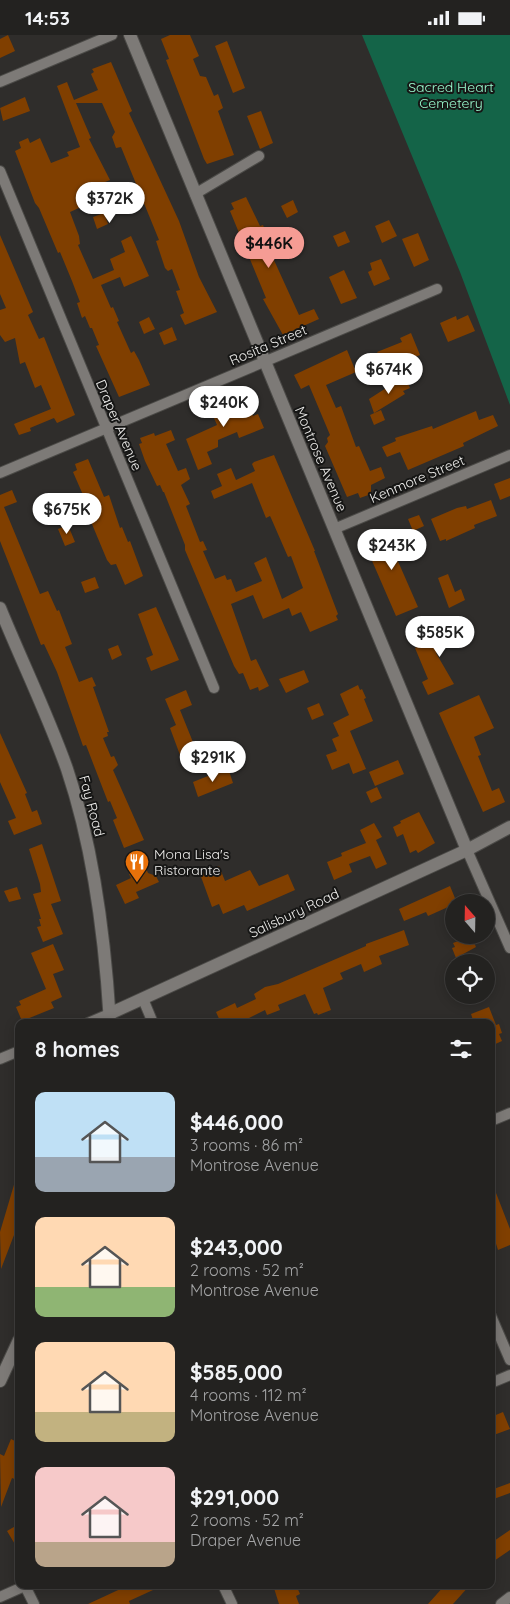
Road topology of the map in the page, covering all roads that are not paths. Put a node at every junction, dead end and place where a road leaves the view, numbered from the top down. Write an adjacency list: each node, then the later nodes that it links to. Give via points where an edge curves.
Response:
1 (112, 35): 3 (street)
2 (130, 35): 6 (street, Montrose Avenue)
3 (0, 82)
4 (259, 156): 6 (street)
5 (0, 171): 9 (street, Draper Avenue)
6 (195, 194): 8 (street, Montrose Avenue)
7 (437, 289): 8 (street, Rosita Street)
8 (264, 362): 9 (street, Rosita Street); 12 (street, Montrose Avenue)
9 (106, 428): 11 (street, Rosita Street); 14 (street, Draper Avenue)
10 (510, 455): 12 (street, Kenmore Street)
11 (0, 473)
12 (334, 529): 16 (street, Montrose Avenue)
13 (0, 608): 19 (street, Fay Road, via 67,769 85,837 96,897)
14 (214, 688)
15 (510, 827): 16 (street, Salisbury Road)
16 (467, 850): 17 (street, Montrose Avenue); 18 (street, Salisbury Road)
17 (510, 948)
18 (143, 999): 19 (street, Salisbury Road); 20 (street)
19 (109, 1018)
20 (151, 1019)
21 (15, 1053): 22 (street)
22 (0, 1059)
23 (510, 1113): 24 (street)
24 (495, 1119)
25 (495, 1325): 27 (street)
26 (15, 1349): 29 (street)
27 (510, 1360)
28 (510, 1375): 30 (street)
29 (0, 1381)
30 (495, 1381)
31 (17, 1589): 34 (street)
32 (28, 1589): 35 (street)
33 (225, 1589): 36 (street)
34 (0, 1597)
35 (34, 1604)
36 (232, 1604)

